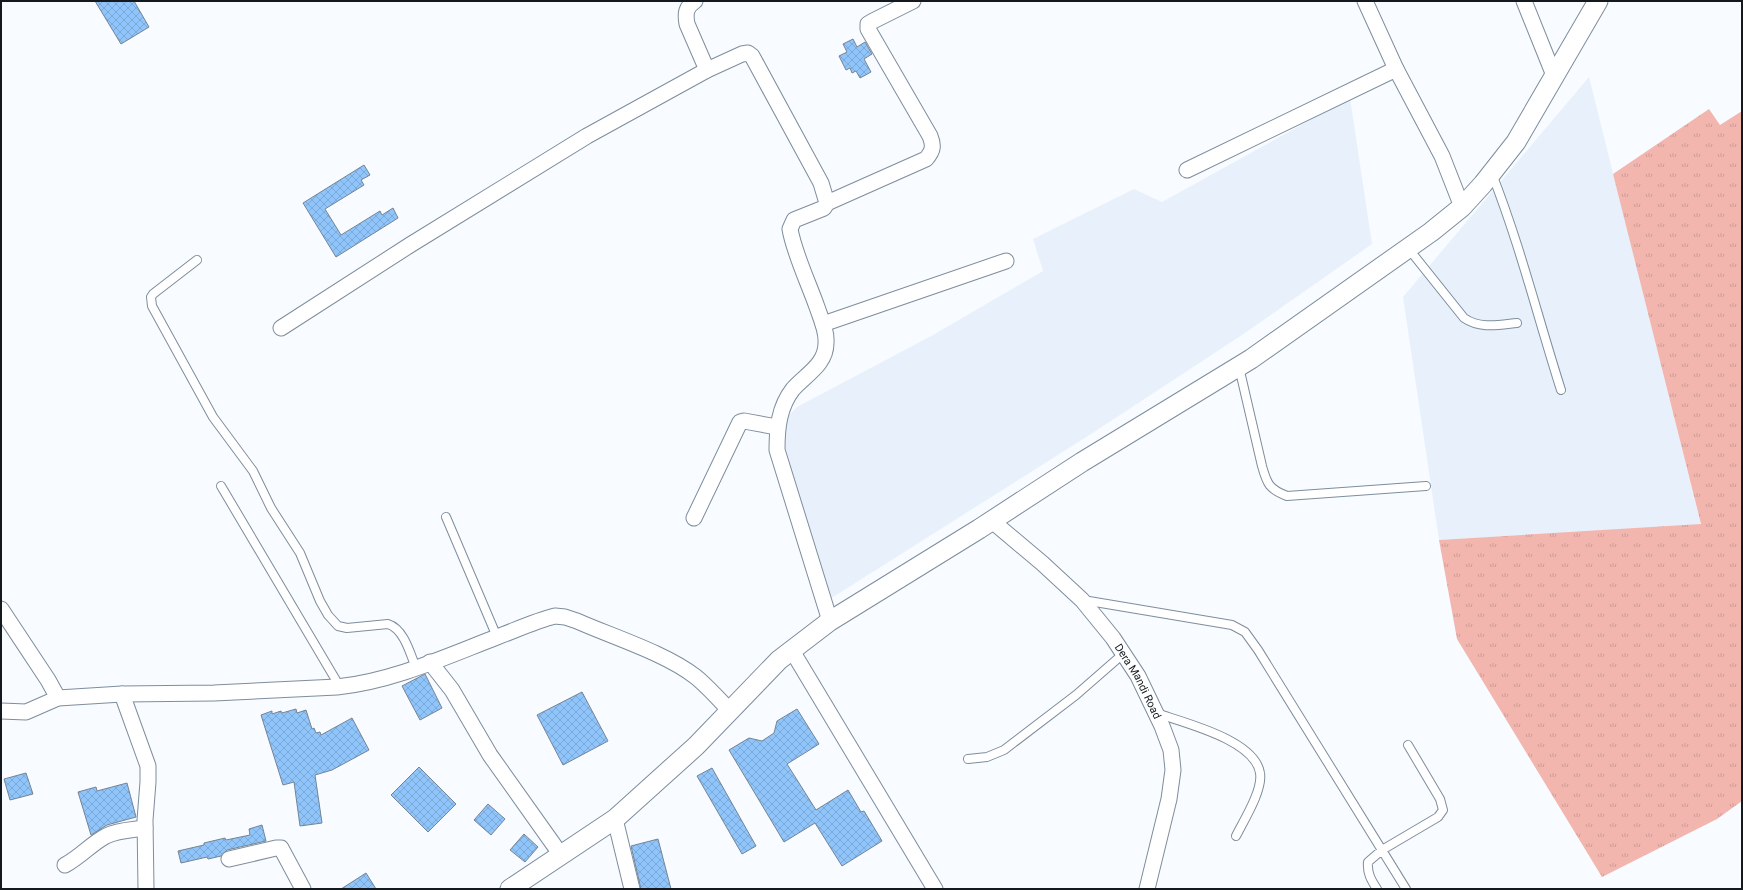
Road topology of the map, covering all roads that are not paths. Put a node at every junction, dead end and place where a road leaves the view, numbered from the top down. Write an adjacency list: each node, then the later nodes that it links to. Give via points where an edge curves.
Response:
1 (695, 1): 7 (street, via 686,10 685,16)
2 (913, 1): 11 (street, via 868,24 868,29 930,136 934,145 931,153 926,159)
3 (1365, 1): 6 (street)
4 (1524, 1): 8 (street)
5 (1598, 1): 8 (street)
6 (1396, 69): 9 (street); 12 (street, via 1442,156)
7 (707, 70): 11 (street, via 742,54 748,53 752,56 821,183); 18 (street, via 587,136)
8 (1555, 78): 10 (street, via 1516,142)
9 (1187, 170)
10 (1492, 174): 12 (street); 20 (lane, via 1529,282)
11 (827, 203): 17 (street, via 824,208 794,220 790,229)
12 (1462, 207): 13 (street)
13 (1408, 248): 16 (lane, via 1464,318 1472,324 1486,326); 19 (street)
14 (197, 260): 33 (lane, via 151,297 152,306 213,417 253,471 271,508 300,553 328,615 338,626 343,627 388,624 394,626)
15 (1006, 261): 17 (street)
16 (1517, 323)
17 (824, 324): 21 (street, via 826,344 823,357 817,367 793,390 781,411)
18 (281, 328)
19 (1239, 366): 23 (lane, via 1265,479 1274,491 1287,496); 26 (street, via 1082,462)
20 (1561, 390)
21 (777, 427): 25 (street, via 740,422); 29 (street, via 777,450)
22 (221, 486): 34 (lane)
23 (1426, 486)
24 (446, 517): 30 (lane)
25 (694, 518)
26 (992, 521): 27 (street, Dera Mandi Road, via 1042,562); 29 (street)
27 (1082, 600): 32 (street, Dera Mandi Road); 45 (lane, via 1232,626 1245,632)
28 (1, 609): 36 (street)
29 (830, 621): 31 (street)
30 (497, 637): 33 (street); 38 (street, via 555,616 577,620 677,665 695,676)
31 (791, 649): 38 (street); 53 (street)
32 (1123, 654): 39 (street, Dera Mandi Road, via 1138,676); 41 (lane, via 1004,750 987,757)
33 (423, 665): 34 (street, via 375,681); 46 (street, via 452,690 490,755)
34 (340, 687): 35 (street)
35 (122, 694): 36 (street); 43 (street, via 148,766)
36 (58, 698): 37 (street, via 26,712)
37 (1, 711)
38 (730, 711): 42 (street, via 696,746)
39 (1156, 713): 44 (lane, via 1224,738 1245,749 1256,760 1260,774 1259,788); 54 (street, Dera Mandi Road, via 1171,750 1173,770 1169,799)
40 (1408, 745): 45 (lane, via 1440,799 1443,810 1438,817)
41 (968, 759)
42 (615, 819): 46 (street); 52 (street)
43 (145, 828): 48 (street, via 125,830 105,837); 49 (street)
44 (1236, 836)
45 (1382, 850): 55 (lane, via 1368,862 1367,869); 56 (lane)
46 (561, 855): 51 (street)
47 (229, 859): 50 (street, via 281,848)
48 (65, 865)
49 (146, 889)
50 (303, 889)
51 (510, 889)
52 (632, 889)
53 (935, 889)
54 (1147, 889)
55 (1377, 889)
56 (1406, 889)

